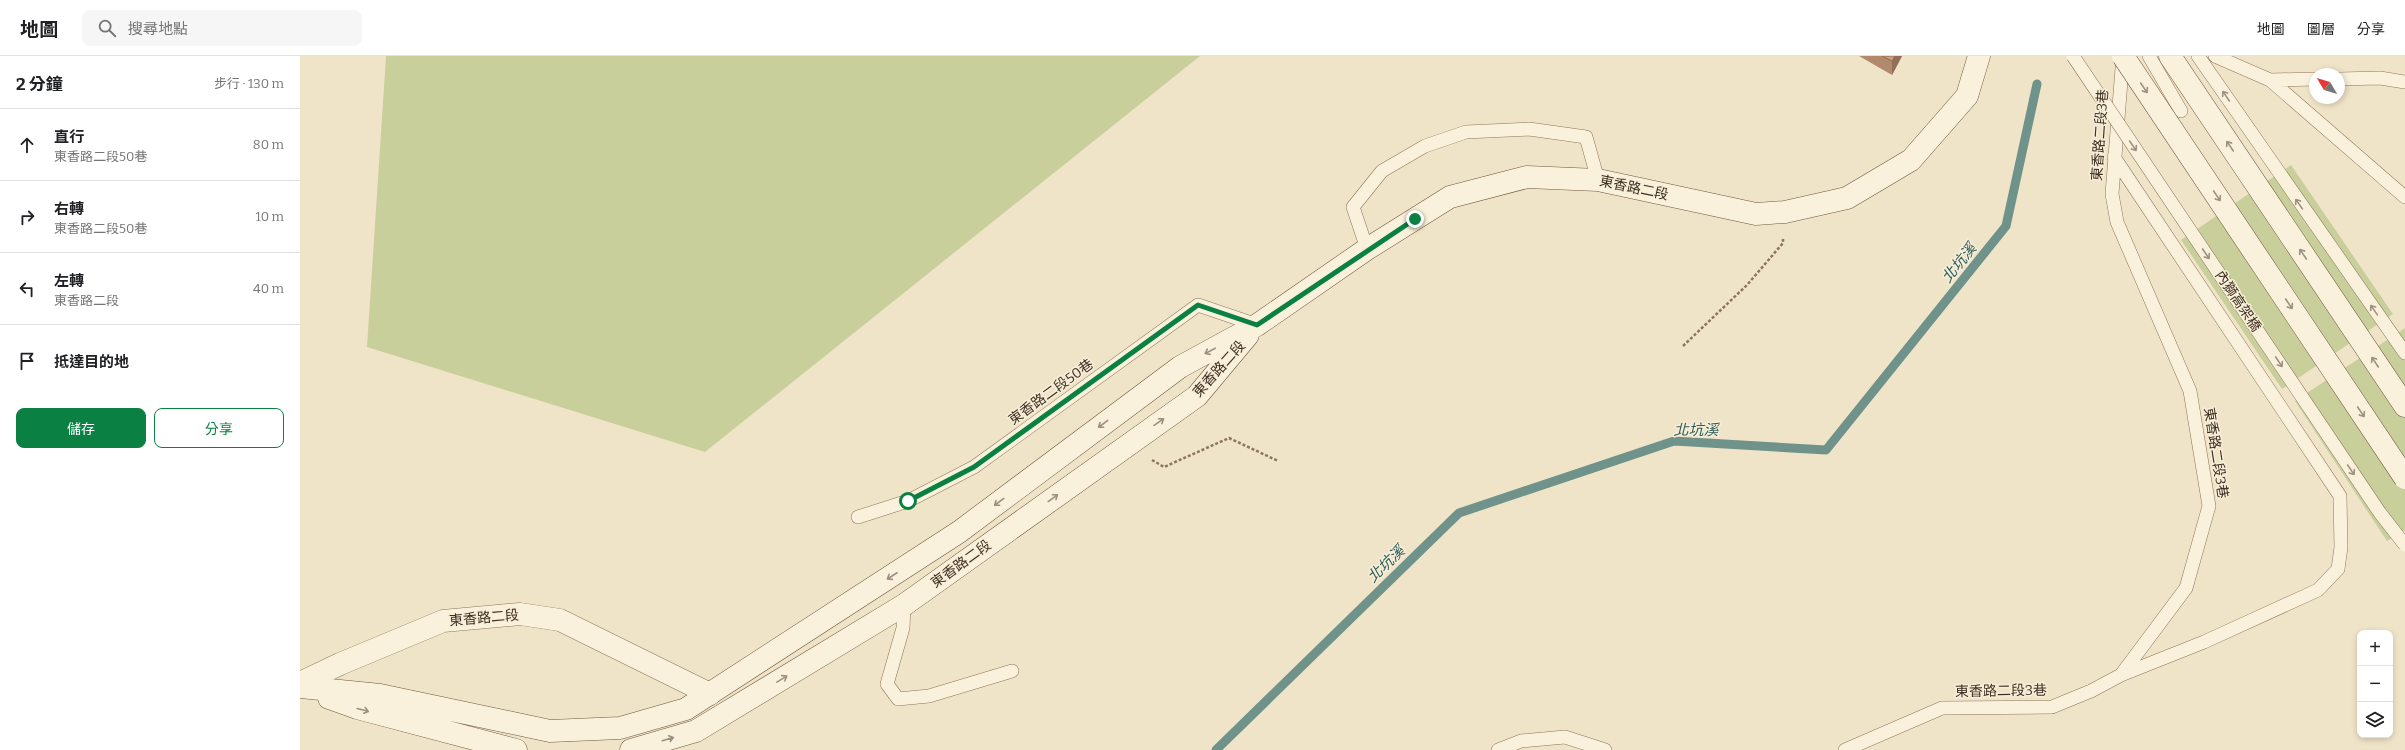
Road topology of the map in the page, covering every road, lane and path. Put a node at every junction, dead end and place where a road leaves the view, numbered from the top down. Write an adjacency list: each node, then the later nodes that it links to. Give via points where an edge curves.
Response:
1 (1979, 56): 16 (street, 東香路二段, via 1967,96 1911,160 1847,198)
2 (2073, 56): 26 (lane, 內獅高架橋, one-way to 26, bridge, via 2380,513)
3 (2123, 56): 13 (lane, 東香路二段3巷); 24 (street, one-way to 24, bridge)
4 (2149, 56): 12 (lane)
5 (2170, 56): 21 (street, one-way to 5)
6 (2198, 56): 20 (lane, one-way to 6)
7 (2215, 56): 10 (lane)
8 (2309, 79): 10 (lane)
9 (2345, 79): 11 (lane, via 2380,78)
10 (2270, 80): 15 (lane)
11 (2405, 82)
12 (2182, 111)
13 (2114, 157): 29 (lane, 東香路二段3巷, via 2112,194 2117,222 2190,391 2209,506 2186,588); 29 (lane, via 2340,496 2341,547 2338,569 2318,590 2204,642)
14 (1598, 180): 16 (street, 東香路二段, via 1756,214); 17 (street, 東香路二段, via 1527,177 1450,197); 17 (lane, via 1586,137 1529,129 1466,132 1425,146 1382,171 1353,207)
15 (2405, 197)
16 (1785, 212): 19 (path, via 1783,243 1747,285)
17 (1368, 249): 18 (street, 東香路二段)
18 (1257, 325): 22 (street, 東香路二段, one-way to 18, via 1197,396); 25 (lane, 東香路二段50巷, via 1198,305 974,467 908,501); 32 (street, 東香路二段, one-way to 32, via 1180,367 959,532)
19 (1683, 346)
20 (2405, 353)
21 (2405, 406)
22 (1129, 444): 23 (path, via 1164,467 1229,438); 27 (street, 東香路二段, one-way to 22)
23 (1278, 461)
24 (2405, 478)
25 (858, 517)
26 (2405, 545)
27 (904, 605): 28 (lane, via 903,628 887,684 898,699 929,696); 34 (street, 東香路二段, one-way to 27, via 696,731)
28 (1012, 671)
29 (2121, 675): 37 (lane, 東香路二段3巷, via 2052,707 1942,708)
30 (300, 683): 32 (street, 東香路二段, via 443,621 520,614 560,620)
31 (300, 687): 32 (street, 東香路二段, via 380,695 550,731 620,728 686,709); 33 (street, 東香路二段, one-way to 33, via 357,708)
32 (710, 694)
33 (516, 750)
34 (631, 750)
35 (1498, 750): 36 (lane, via 1521,741 1564,737)
36 (1605, 750)
37 (1846, 750)

